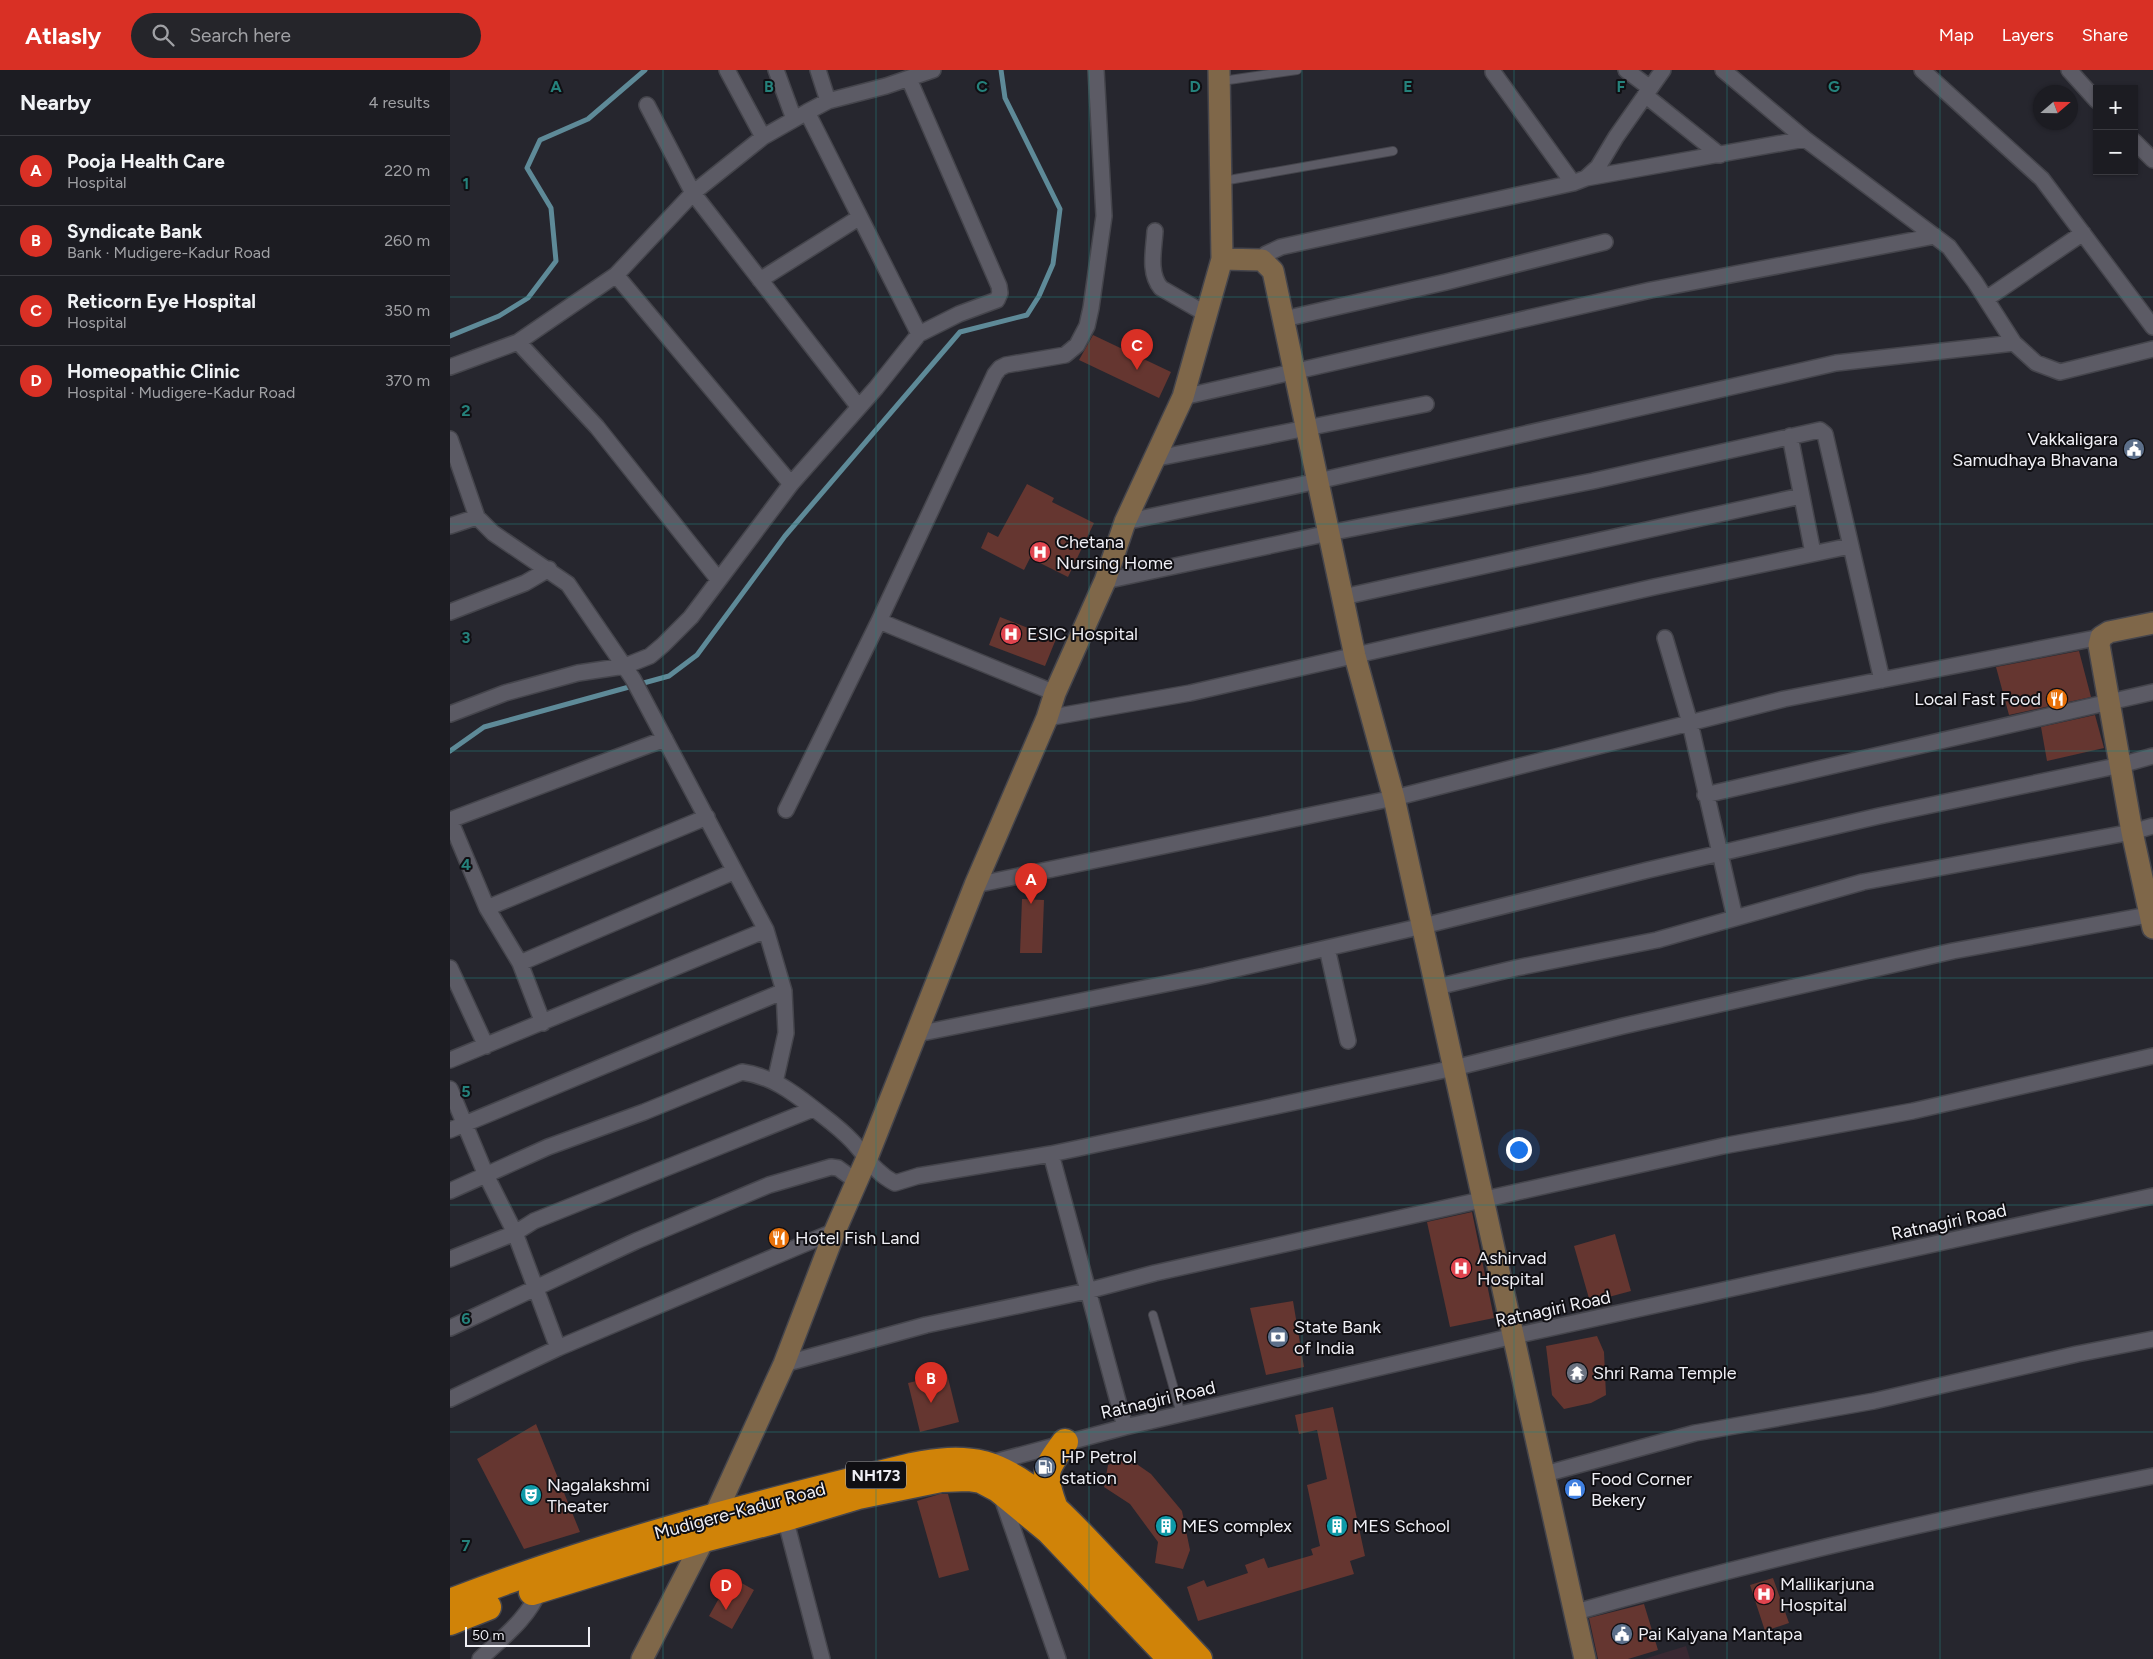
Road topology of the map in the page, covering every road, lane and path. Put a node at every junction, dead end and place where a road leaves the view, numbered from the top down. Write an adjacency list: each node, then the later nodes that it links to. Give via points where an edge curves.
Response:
1 (727, 70): 20 (street)
2 (776, 70): 19 (street)
3 (818, 70): 17 (street)
4 (933, 70): 14 (street)
5 (1096, 70): 69 (street, via 1104,216 1091,308 1084,332 1077,345 1065,354 1006,365 995,374)
6 (1296, 70): 13 (lane)
7 (1626, 70): 15 (street)
8 (1663, 70): 15 (street)
9 (1723, 70): 21 (street)
10 (1922, 70): 31 (street, via 2042,179)
11 (2069, 70): 16 (street)
12 (1493, 72): 26 (street)
13 (1219, 76): 27 (street)
14 (908, 78): 17 (street); 42 (street, via 1000,293 997,300)
15 (1648, 92): 24 (street); 26 (street, via 1598,167)
16 (2093, 97)
17 (828, 101): 19 (street)
18 (647, 105): 28 (street)
19 (801, 116): 20 (street); 29 (street)
20 (763, 138): 28 (street)
21 (1805, 139): 24 (street); 32 (street)
22 (2138, 145): 25 (street)
23 (1393, 151): 27 (lane)
24 (1720, 155): 26 (street)
25 (2153, 160)
26 (1580, 181): 35 (street, via 1281,247 1266,254)
27 (1221, 182): 34 (street)
28 (693, 193): 36 (street); 37 (street)
29 (860, 217): 37 (street); 42 (street)
30 (1154, 231): 39 (street, via 1153,275 1156,282)
31 (2082, 233): 38 (street); 41 (street)
32 (1935, 236): 38 (street, via 1948,247); 47 (street, via 1652,290)
33 (1605, 242): 40 (street)
34 (1222, 259): 35 (street); 39 (street)
35 (1262, 260): 40 (street, via 1273,270)
36 (616, 275): 43 (street); 56 (street)
37 (760, 280): 50 (street)
38 (1986, 299): 44 (street)
39 (1206, 314): 48 (street)
40 (1284, 319): 47 (street)
41 (2153, 327)
42 (919, 334): 50 (street)
43 (518, 342): 46 (street); 65 (street, via 598,427)
44 (2014, 343): 45 (street, via 2036,363 2060,372); 55 (street, via 1836,363)
45 (2153, 349)
46 (450, 367)
47 (1295, 371): 48 (street); 51 (street)
48 (1183, 397): 54 (street)
49 (1426, 404): 51 (street)
50 (858, 406): 56 (street)
51 (1307, 429): 54 (street); 55 (street)
52 (1790, 436): 57 (street); 61 (street, via 1593,481); 62 (street, via 1820,430 1825,434)
53 (450, 439): 58 (street)
54 (1154, 459): 59 (street)
55 (1318, 481): 59 (street); 61 (street)
56 (791, 484): 65 (street)
57 (1801, 496): 63 (street); 67 (street)
58 (477, 517): 60 (street); 64 (street, via 493,533)
59 (1124, 522): 66 (street)
60 (450, 526)
61 (1329, 533): 66 (street); 67 (street)
62 (1850, 546): 63 (street); 75 (street)
63 (1813, 554): 73 (street)
64 (549, 569): 68 (street, via 525,584); 74 (street, via 568,584)
65 (718, 579): 74 (street, via 691,616 663,645)
66 (1105, 581): 77 (street)
67 (1342, 597): 73 (street)
68 (450, 612)
69 (879, 621): 77 (street); 87 (street)
70 (2153, 622): 71 (street, via 2109,632)
71 (2102, 637): 75 (street); 78 (street, via 2099,645)
72 (1665, 638): 81 (street)
73 (1355, 656): 80 (street, via 1190,693); 86 (street)
74 (629, 672): 79 (street, via 569,676 505,693); 82 (street)
75 (1882, 680): 81 (street, via 1784,699)
76 (2153, 692): 78 (street)
77 (1055, 693): 80 (street)
78 (2110, 703): 84 (street); 85 (street)
79 (450, 714)
80 (1047, 718): 94 (street)
81 (1690, 723): 85 (street); 86 (street)
82 (665, 739): 88 (street); 89 (street)
83 (2153, 756): 84 (street)
84 (2121, 765): 91 (street); 92 (street, via 1878,816)
85 (1705, 795): 92 (street)
86 (1394, 798): 94 (street); 98 (street)
87 (786, 810)
88 (707, 816): 93 (street); 95 (street)
89 (450, 820): 95 (street)
90 (2153, 826): 91 (street)
91 (2132, 832): 96 (street, via 1863,882); 97 (street)
92 (1719, 854): 96 (street); 98 (street)
93 (733, 872): 99 (street); 101 (street)
94 (975, 885): 106 (street)
95 (487, 908): 101 (street)
96 (1735, 918): 103 (street, via 1657,940)
97 (2152, 919): 111 (street, via 1953,951)
98 (1423, 926): 100 (street); 103 (street)
99 (766, 930): 104 (street); 105 (street)
100 (1327, 948): 106 (street); 107 (street)
101 (520, 963): 105 (street)
102 (450, 968): 108 (street)
103 (1437, 987): 111 (street)
104 (784, 991): 112 (street, via 786,1033); 115 (street)
105 (543, 1023): 108 (street)
106 (917, 1034): 118 (street)
107 (1348, 1041)
108 (486, 1046): 110 (street)
109 (2153, 1056): 123 (street, via 1913,1110 1723,1146)
110 (450, 1060)
111 (1454, 1068): 117 (street); 123 (street)
112 (775, 1082): 114 (street); 119 (street, via 742,1072 548,1147)
113 (450, 1089): 115 (street)
114 (814, 1109): 118 (street, via 833,1122); 125 (street, via 534,1221)
115 (465, 1124): 116 (street); 119 (street)
116 (450, 1130)
117 (1051, 1154): 118 (street, via 918,1176 895,1183 877,1173); 128 (street)
118 (867, 1158): 120 (street)
119 (486, 1175): 121 (street); 125 (street)
120 (856, 1181): 124 (street); 127 (street, via 838,1168 831,1167 769,1185)
121 (450, 1191)
122 (2153, 1196): 131 (street, Ratnagiri Road)
123 (1483, 1199): 128 (street); 131 (street)
124 (835, 1231): 133 (street); 134 (street)
125 (515, 1233): 126 (street); 127 (street)
126 (450, 1260)
127 (534, 1287): 130 (street); 133 (street)
128 (1087, 1291): 134 (street, via 926,1325); 137 (street)
129 (1153, 1315): 136 (lane)
130 (450, 1328)
131 (1514, 1336): 136 (street, Ratnagiri Road); 140 (street)
132 (2153, 1339): 140 (street, via 1874,1401 1695,1433)
133 (558, 1348): 135 (street)
134 (784, 1364): 145 (street)
135 (450, 1399)
136 (1181, 1414): 137 (street, Ratnagiri Road)
137 (1125, 1427): 138 (street, Ratnagiri Road)
138 (1065, 1442): 139 (street, Ratnagiri Road); 143 (highway, via 1046,1474 1046,1486)
139 (976, 1471): 142 (highway, Mudigere-Kadur Road / NH173, via 981,1480); 143 (highway, Mudigere-Kadur Road / NH173, via 1006,1474); 144 (highway, Mudigere-Kadur Road / NH173, via 858,1496); 145 (highway, Mudigere-Kadur Road / NH173, via 951,1461 934,1462)
140 (1545, 1474): 148 (street)
141 (2153, 1476): 148 (street, via 1828,1545)
142 (998, 1489): 153 (street); 154 (highway, Mudigere-Kadur Road / NH173, via 1049,1531)
143 (1054, 1506): 155 (highway, Mudigere-Kadur Road / NH173)
144 (785, 1518): 145 (highway, Mudigere-Kadur Road / NH173); 152 (street)
145 (710, 1528): 146 (highway, Mudigere-Kadur Road / NH173); 147 (highway, Mudigere-Kadur Road / NH173, via 597,1551); 151 (street)
146 (540, 1589): 149 (highway, Mudigere-Kadur Road / NH173); 150 (street, via 524,1618)
147 (450, 1602)
148 (1576, 1612): 156 (street)
149 (450, 1622)
150 (480, 1659)
151 (642, 1659)
152 (822, 1659)
153 (1058, 1659)
154 (1171, 1659)
155 (1200, 1659)
156 (1585, 1659)

